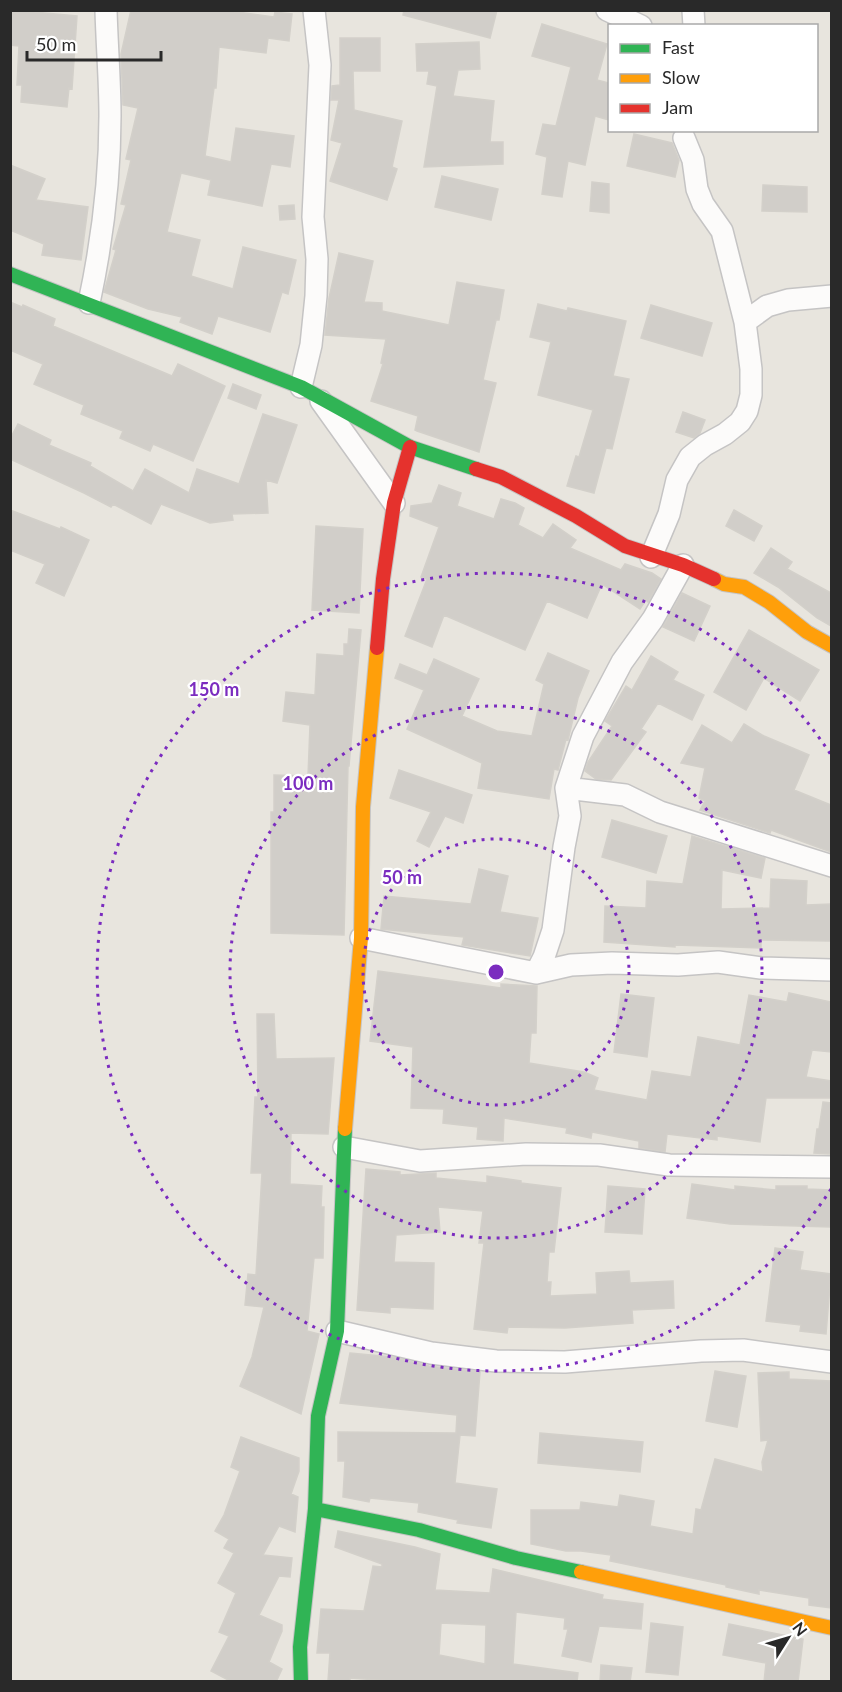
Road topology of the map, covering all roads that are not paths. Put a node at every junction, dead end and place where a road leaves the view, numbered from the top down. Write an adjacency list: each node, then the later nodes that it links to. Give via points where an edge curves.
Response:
1 (106, 10): 8 (street, via 110,116 106,191)
2 (314, 10): 10 (street, via 320,65 313,217 316,296)
3 (608, 10): 4 (street)
4 (637, 24)
5 (684, 138): 9 (street, via 703,204 722,231)
6 (10, 273): 8 (street)
7 (831, 296): 9 (street, via 767,306)
8 (89, 303): 10 (street)
9 (745, 322): 13 (street, via 752,395 747,411 740,422 690,457 677,480 669,514)
10 (309, 392): 11 (street); 12 (street)
11 (410, 447): 12 (street); 13 (street, via 501,477 625,546)
12 (394, 503): 18 (street, via 383,579 363,807)
13 (651, 556): 14 (street)
14 (682, 565): 15 (street, via 724,584 744,587); 16 (street, via 653,619 622,662 583,736)
15 (831, 646)
16 (566, 788): 17 (street, via 625,795 660,812); 20 (street, via 570,816 553,930)
17 (831, 866)
18 (361, 938): 20 (street); 21 (street)
19 (831, 970): 20 (street, via 718,962 612,963 571,965)
20 (536, 973)
21 (344, 1147): 22 (street, via 420,1161 547,1154 599,1155 669,1165); 23 (street)
22 (831, 1167)
23 (337, 1331): 24 (street, via 431,1353 496,1361 565,1362 743,1350); 25 (street, via 318,1416)
24 (831, 1362)
25 (315, 1509): 26 (street, via 419,1530 516,1558); 27 (street, via 300,1647)
26 (831, 1629)
27 (307, 1680)

